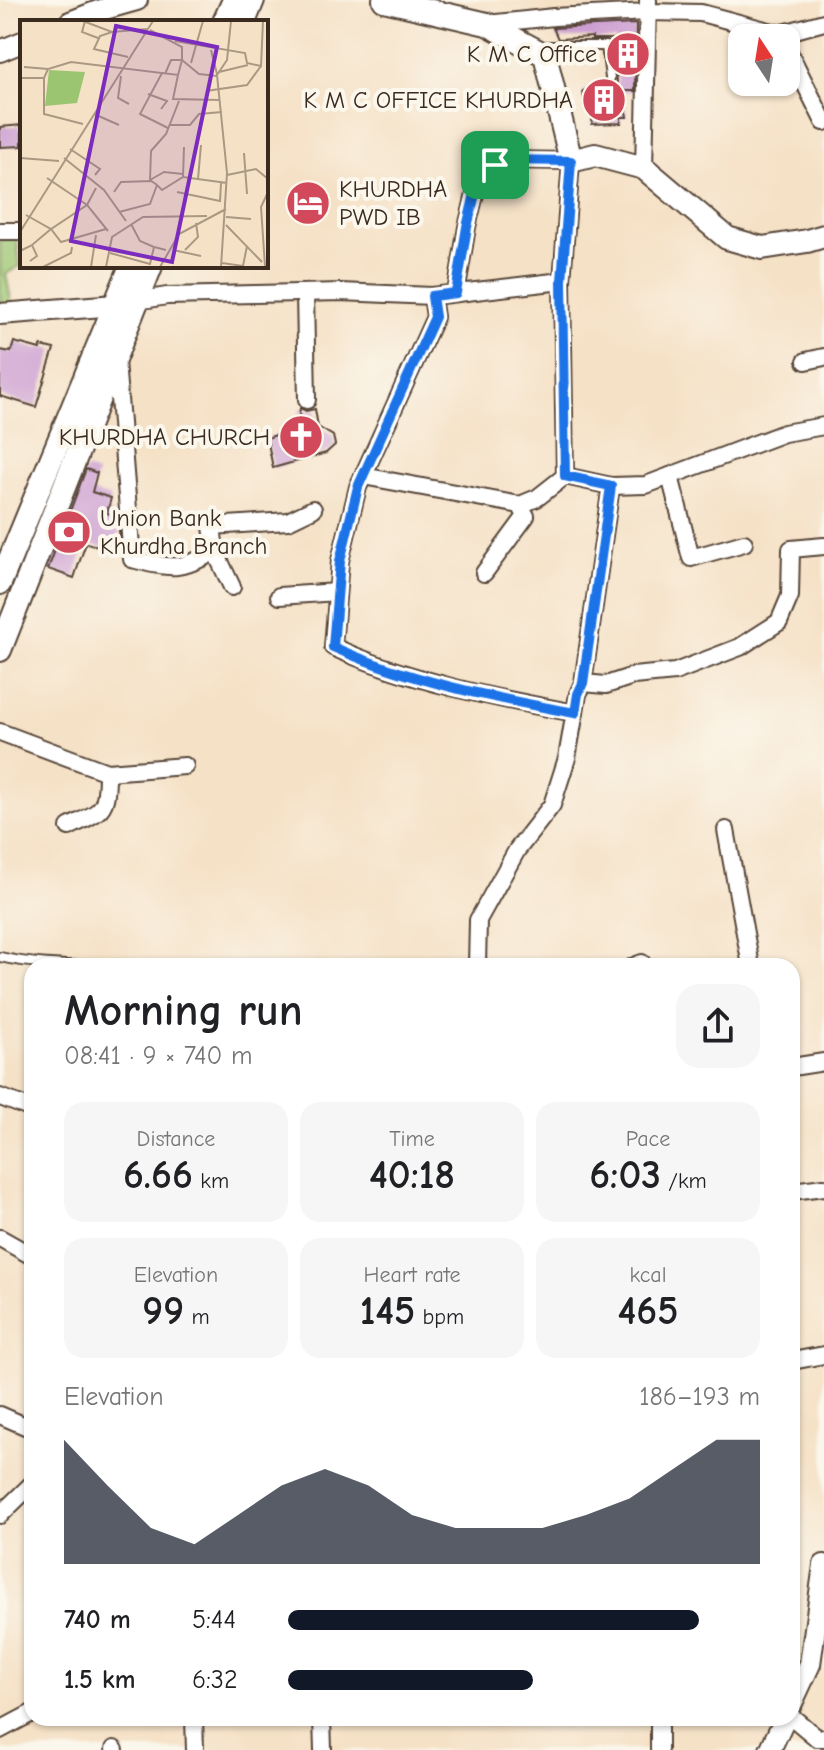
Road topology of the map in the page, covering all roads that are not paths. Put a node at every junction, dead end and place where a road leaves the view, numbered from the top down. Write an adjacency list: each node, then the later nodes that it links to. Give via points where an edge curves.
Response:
1 (137, 0): 6 (street)
2 (234, 0): 7 (main road)
3 (253, 0): 8 (main road)
4 (384, 0): 11 (main road)
5 (648, 6): 10 (street); 11 (street); 19 (street)
6 (75, 20)
7 (225, 20)
8 (245, 20)
9 (824, 22): 12 (street)
10 (736, 24)
11 (496, 29): 16 (lane, via 528,36 545,47 606,46); 18 (main road, via 545,55)
12 (800, 32)
13 (20, 43): 14 (street)
14 (0, 51)
15 (800, 73): 17 (street)
16 (610, 78)
17 (824, 122)
18 (571, 161): 19 (main road, via 595,155); 23 (street); 25 (street, via 504,160 483,176 467,227)
19 (644, 168): 20 (main road, via 727,238 762,248)
20 (824, 236)
21 (131, 268): 27 (main road)
22 (150, 268): 27 (main road)
23 (562, 281): 25 (street); 35 (street)
24 (305, 293): 26 (street); 27 (street, via 167,296); 32 (street)
25 (456, 293): 26 (street)
26 (432, 296): 34 (street, via 435,317)
27 (126, 303): 28 (street); 29 (main road); 44 (main road, via 99,342)
28 (0, 314)
29 (116, 355): 42 (street, via 132,559 169,568 197,562); 48 (main road)
30 (824, 357): 31 (street)
31 (806, 361)
32 (307, 400)
33 (824, 426): 36 (street, via 784,433)
34 (363, 476): 38 (street); 46 (street)
35 (565, 476): 37 (street); 38 (street)
36 (670, 476): 37 (street, via 646,485); 40 (street, via 691,558)
37 (611, 486): 49 (street)
38 (520, 505): 43 (street, via 526,516)
39 (313, 509): 42 (street, via 288,521 212,526)
40 (744, 543)
41 (824, 546): 49 (street, via 791,549 790,596 779,622 740,647 675,672 606,685)
42 (215, 551): 45 (street)
43 (484, 573)
44 (0, 583)
45 (232, 587)
46 (337, 592): 47 (street); 50 (street, via 333,647 432,681)
47 (279, 596)
48 (0, 650)
49 (583, 683): 50 (street)
50 (575, 713): 57 (street, via 552,805 517,850 478,920)
51 (0, 732): 53 (street)
52 (185, 766): 53 (street)
53 (107, 772): 54 (street, via 106,802)
54 (69, 827)
55 (726, 830): 58 (street)
56 (0, 957): 59 (lane)
57 (477, 958)
58 (750, 958)
59 (24, 961)
60 (824, 1062): 61 (street)
61 (800, 1066)
62 (0, 1097): 63 (street)
63 (24, 1106)
64 (824, 1187): 65 (street)
65 (800, 1190)
66 (0, 1238): 67 (street)
67 (24, 1252)
68 (824, 1355): 69 (street)
69 (800, 1360)
70 (0, 1415): 71 (street)
71 (24, 1426)
72 (24, 1492): 73 (street)
73 (0, 1515)
74 (824, 1565): 75 (street)
75 (818, 1653): 76 (street)
76 (800, 1686)
77 (24, 1717): 83 (street)
78 (800, 1724): 84 (street)
79 (194, 1726): 85 (street)
80 (322, 1726): 86 (street)
81 (659, 1726): 87 (street)
82 (781, 1726): 88 (street)
83 (0, 1730)
84 (824, 1738)
85 (195, 1750)
86 (323, 1750)
87 (659, 1750)
88 (770, 1750)

